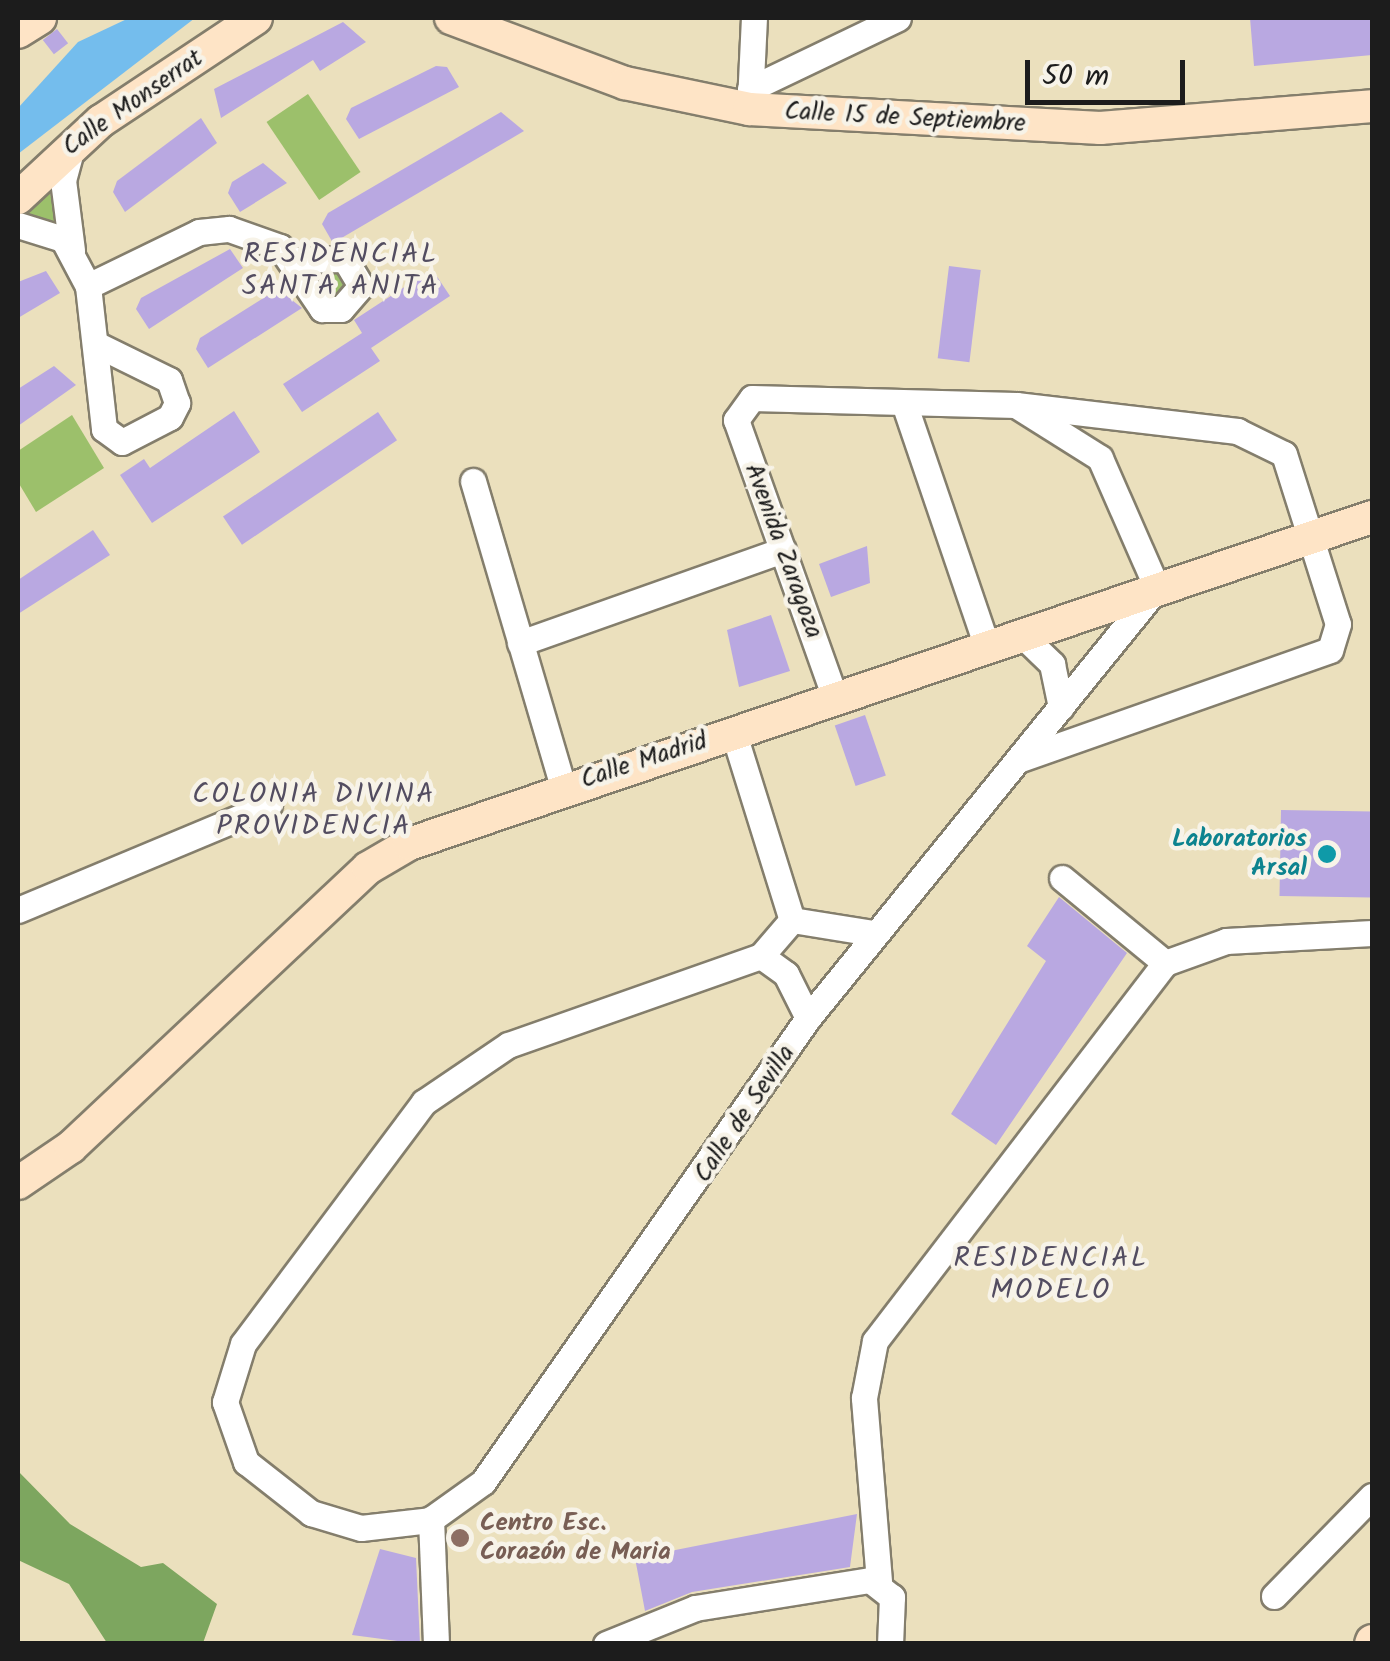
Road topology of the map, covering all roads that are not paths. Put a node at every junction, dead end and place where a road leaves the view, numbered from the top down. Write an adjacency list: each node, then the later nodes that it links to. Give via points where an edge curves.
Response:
1 (40, 18): 6 (street)
2 (256, 18): 9 (street, Calle Monserrat)
3 (451, 18): 7 (street, Calle 15 de Septiembre, via 625,83)
4 (754, 18): 7 (street)
5 (898, 18): 7 (street)
6 (18, 32)
7 (750, 100): 8 (street, Calle 15 de Septiembre, via 1100,128)
8 (1372, 106)
9 (74, 143): 10 (street, Calle Monserrat); 12 (street, via 63,180)
10 (18, 198)
11 (18, 225): 12 (street, via 52,231)
12 (72, 250): 14 (street)
13 (292, 260): 14 (street, via 229,229 199,232)
14 (88, 286): 15 (street)
15 (98, 345)
16 (904, 403): 17 (street); 21 (street, Avenida Zaragoza, via 752,398 738,406); 25 (street)
17 (1016, 405): 20 (street, via 1268,441 1284,454); 22 (street, via 1100,458)
18 (473, 481): 24 (street)
19 (1372, 516): 20 (street, Calle Madrid)
20 (1311, 537): 22 (street, Calle Madrid); 29 (street, via 1340,633 1330,650)
21 (783, 550): 24 (street); 26 (street, Avenida Zaragoza)
22 (1157, 588): 23 (street, Calle Madrid); 27 (street, Calle de Sevilla)
23 (1020, 633): 25 (street, Calle Madrid); 27 (street, via 1052,664)
24 (520, 643): 30 (street)
25 (986, 644): 26 (street, Calle Madrid)
26 (834, 696): 28 (street, Calle Madrid)
27 (1060, 707): 29 (street, Calle de Sevilla)
28 (733, 731): 30 (street, Calle Madrid); 34 (street)
29 (1020, 759): 36 (street, Calle de Sevilla)
30 (563, 787): 40 (street, Calle Madrid, via 368,868 70,1146)
31 (269, 805): 33 (street)
32 (1062, 878): 38 (street)
33 (18, 910)
34 (792, 920): 36 (street); 37 (street)
35 (1372, 933): 38 (street, via 1226,941)
36 (872, 934): 39 (street, Calle de Sevilla)
37 (762, 956): 39 (street, via 786,974); 42 (street, via 508,1045 424,1102 243,1344 225,1402 246,1462 275,1492 361,1528)
38 (1165, 963): 43 (street, via 875,1341 864,1398)
39 (808, 1018): 42 (street, Calle de Sevilla, via 518,1437 483,1482)
40 (18, 1183)
41 (1372, 1496): 44 (street)
42 (432, 1520): 45 (street)
43 (878, 1582): 46 (street, via 695,1608); 47 (street, via 892,1597)
44 (1274, 1596)
45 (436, 1644)
46 (606, 1644)
47 (890, 1644)

